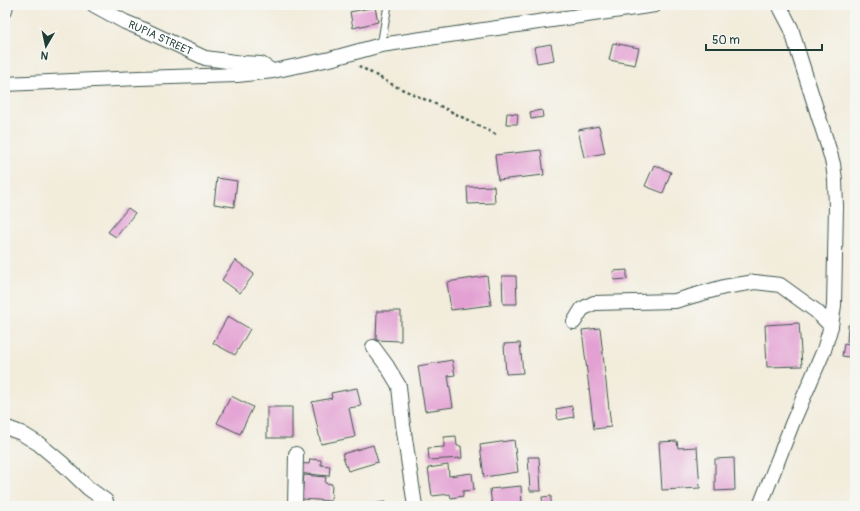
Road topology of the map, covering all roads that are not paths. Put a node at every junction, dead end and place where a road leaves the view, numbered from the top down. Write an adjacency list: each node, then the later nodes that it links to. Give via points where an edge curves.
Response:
1 (6, 5): 6 (street)
2 (94, 5): 8 (street, RUPIA STREET, via 205,58 261,64)
3 (388, 5): 7 (lane)
4 (655, 5): 7 (street)
5 (779, 5): 11 (street, via 791,28 833,164 836,207 834,304)
6 (5, 10)
7 (381, 46): 8 (street)
8 (273, 71): 9 (street, via 238,75)
9 (5, 84)
10 (574, 322): 11 (street, via 582,309 594,303 675,302 724,287 755,282 780,286 816,311)
11 (831, 326): 18 (street, via 824,350)
12 (373, 347): 17 (street, via 399,386)
13 (5, 427): 15 (street, via 39,444 88,488)
14 (296, 454): 16 (street)
15 (106, 500)
16 (295, 506)
17 (415, 506)
18 (760, 506)

